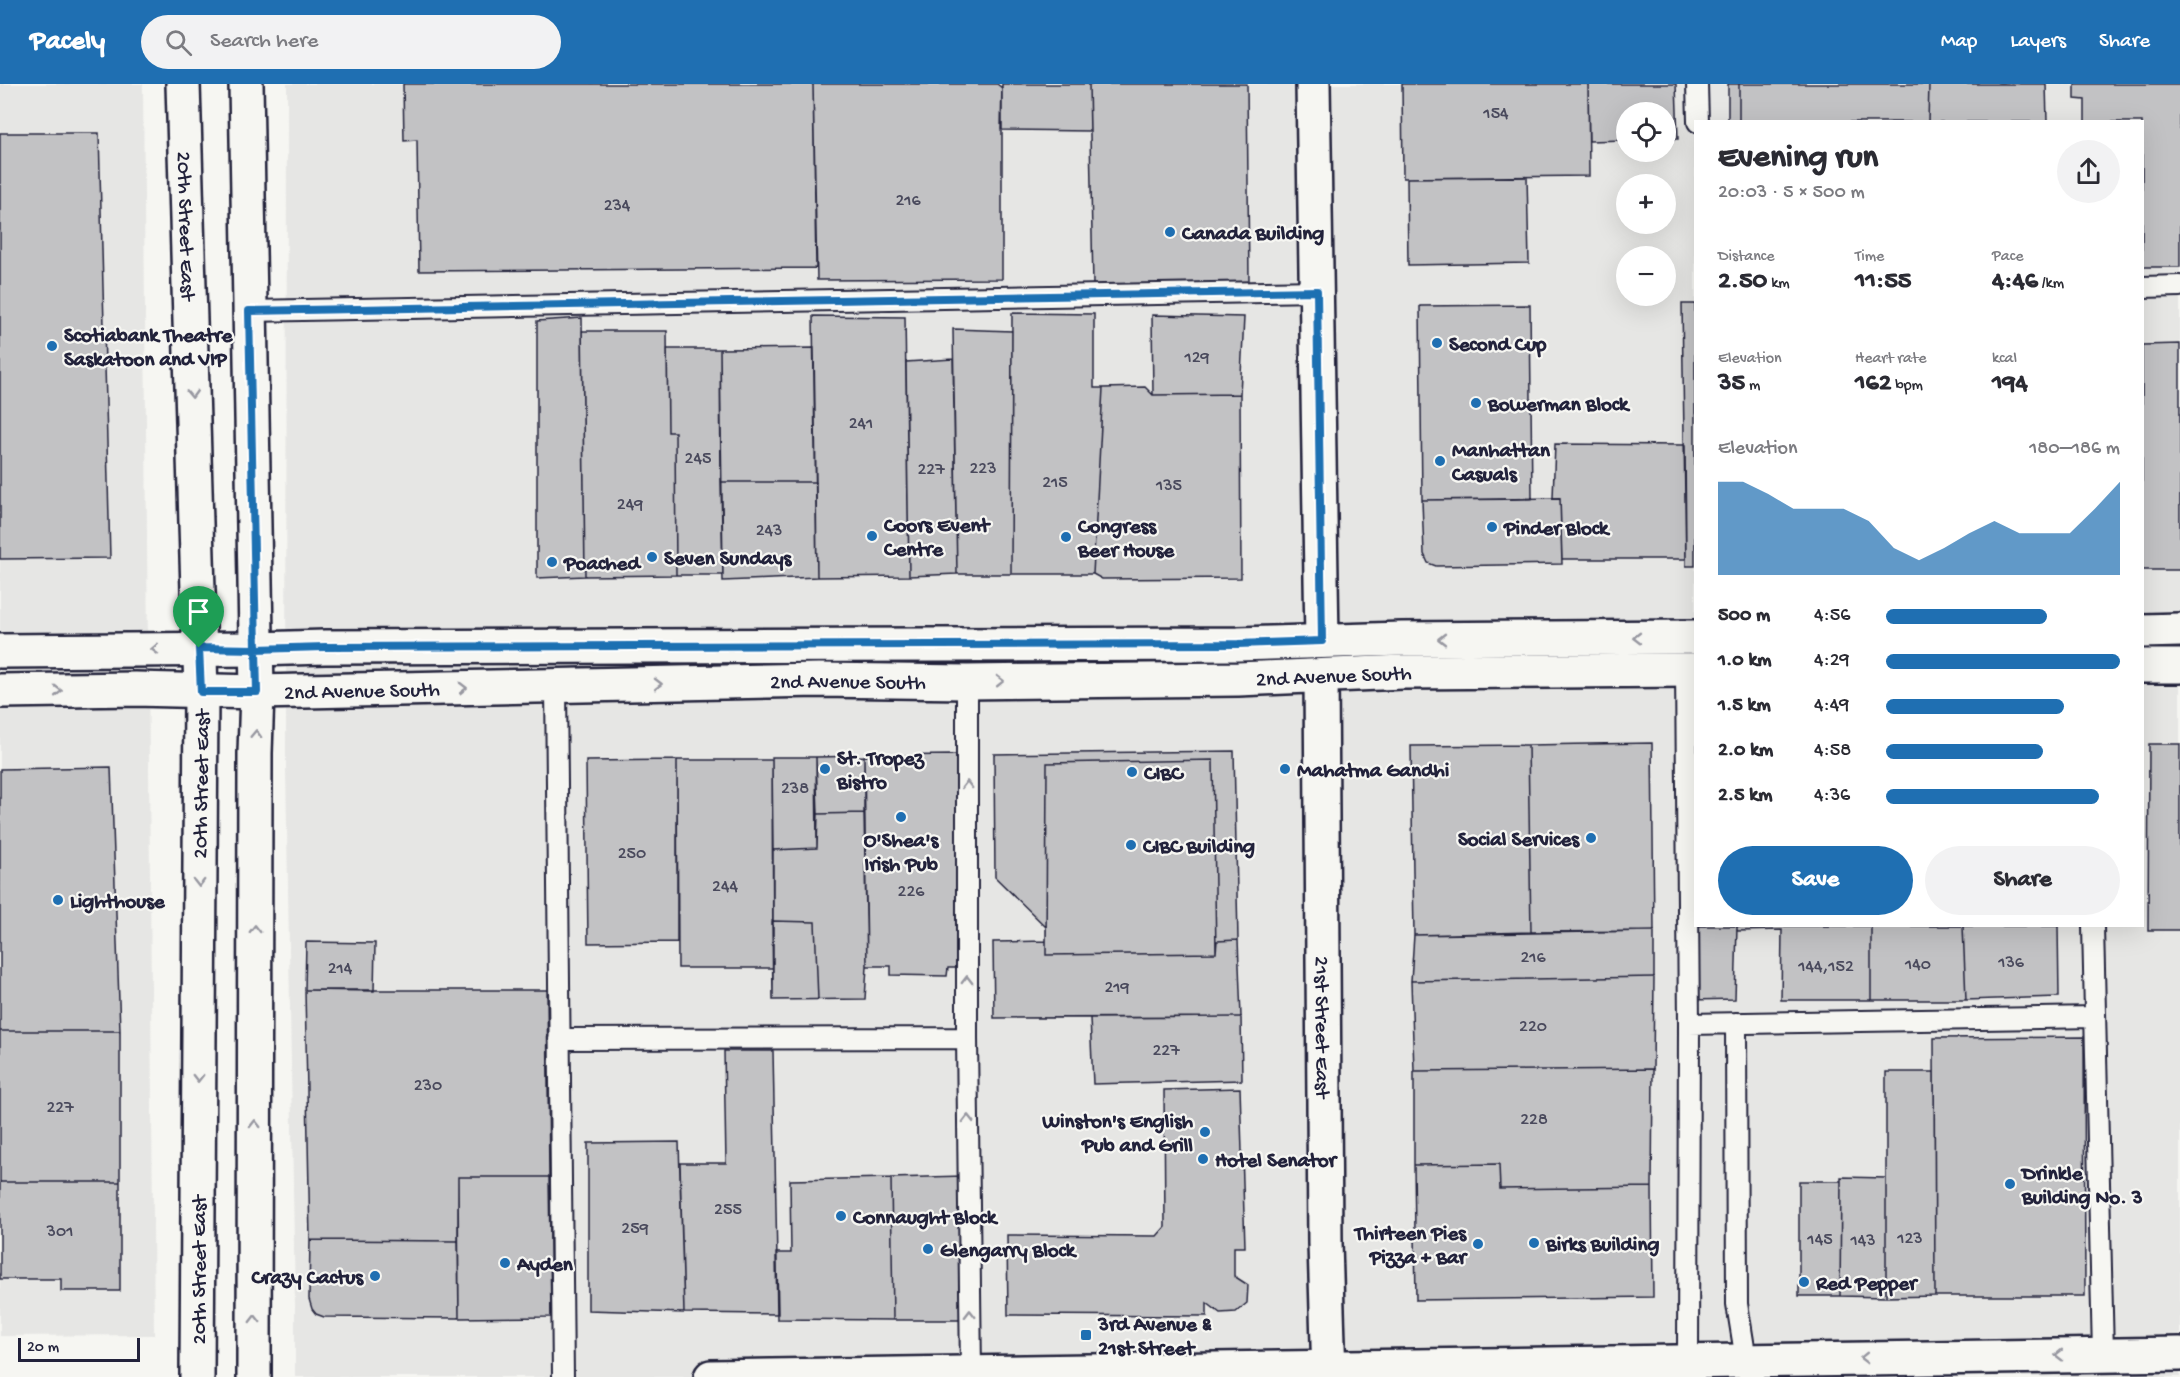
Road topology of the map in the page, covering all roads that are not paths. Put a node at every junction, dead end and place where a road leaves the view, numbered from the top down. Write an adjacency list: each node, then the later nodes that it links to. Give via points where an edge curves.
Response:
1 (183, 84): 14 (street, 20th Street East, one-way to 14)
2 (246, 84): 9 (street)
3 (1313, 84): 8 (street)
4 (1697, 84): 5 (lane)
5 (1698, 120)
6 (2180, 286): 7 (lane)
7 (2144, 287)
8 (1317, 291): 9 (lane); 13 (street)
9 (249, 311): 15 (street)
10 (2180, 630): 11 (street)
11 (2144, 631)
12 (1694, 637): 13 (street, 2nd Avenue South, one-way to 13)
13 (1322, 641): 15 (street, 2nd Avenue South)
14 (199, 648): 15 (street, 2nd Avenue South); 16 (street, 2nd Avenue South, one-way to 16); 24 (street, 20th Street East)
15 (256, 649): 25 (street)
16 (0, 651)
17 (2144, 666): 18 (street)
18 (2180, 666)
19 (1690, 670): 20 (street, 2nd Avenue South); 29 (lane)
20 (1321, 676): 21 (street, 2nd Avenue South, one-way to 20); 36 (street, 21st Street East)
21 (967, 682): 22 (street, 2nd Avenue South, one-way to 21, via 819,680); 30 (lane, one-way to 21)
22 (556, 686): 25 (street, 2nd Avenue South, one-way to 22); 31 (lane)
23 (0, 691): 24 (street, 2nd Avenue South, one-way to 24)
24 (201, 692): 25 (street, 2nd Avenue South); 38 (street, 20th Street East, one-way to 38)
25 (257, 692): 39 (street, one-way to 25)
26 (2093, 927): 27 (lane)
27 (2094, 1017): 28 (lane); 33 (lane)
28 (1736, 1023): 29 (lane); 34 (lane, via 1737,1304)
29 (1689, 1024): 35 (lane)
30 (967, 1038): 31 (lane); 37 (lane, one-way to 30)
31 (560, 1039): 40 (lane)
32 (2180, 1353): 33 (street)
33 (2103, 1354): 34 (street, one-way to 34)
34 (1746, 1360): 35 (street)
35 (1688, 1361): 36 (street)
36 (1329, 1372): 37 (street)
37 (971, 1373): 41 (street)
38 (197, 1377)
39 (254, 1377)
40 (563, 1377)
41 (711, 1377)

